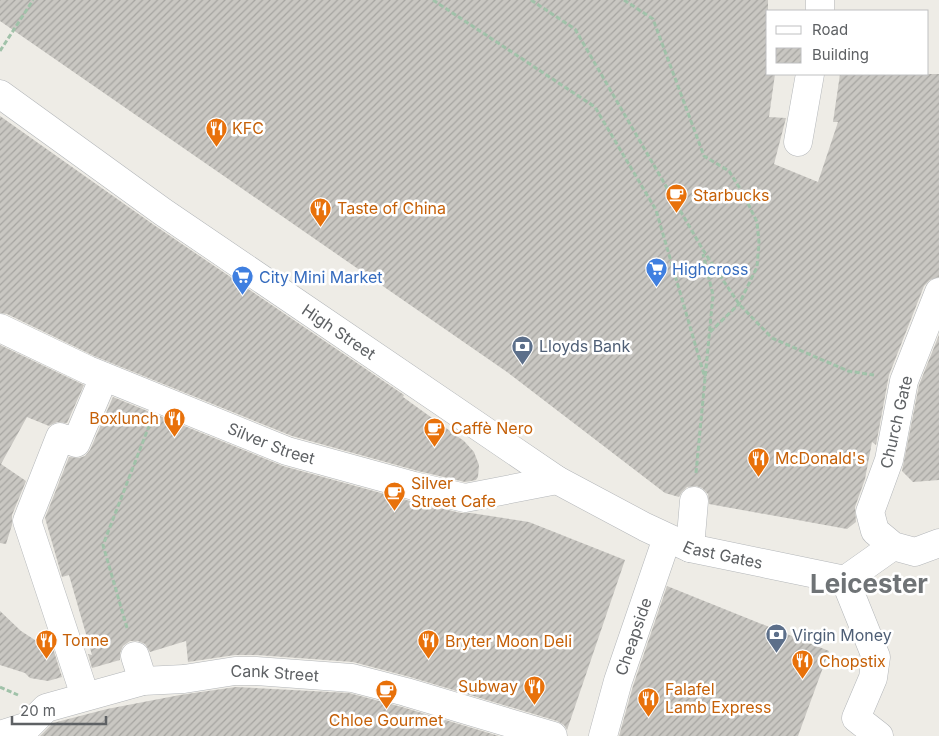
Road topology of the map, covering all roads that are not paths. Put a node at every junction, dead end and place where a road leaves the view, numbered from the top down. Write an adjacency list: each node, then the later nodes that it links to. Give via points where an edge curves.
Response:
1 (810, 75): 3 (street)
2 (0, 94): 7 (street, High Street, via 163,212)
3 (798, 142)
4 (939, 292): 11 (street, Church Gate, via 904,381 889,460 870,512 875,531)
5 (0, 328): 6 (street, Silver Street)
6 (104, 377): 7 (street, Silver Street, via 157,407 286,451 465,498); 13 (street, via 76,443 60,437 27,521)
7 (557, 480): 9 (street, East Gates)
8 (694, 501): 9 (street, Cheapside)
9 (678, 543): 12 (street, East Gates); 17 (street, Cheapside, via 618,681)
10 (939, 543): 11 (street, via 915,552)
11 (893, 546): 12 (street)
12 (845, 580): 14 (street, via 876,657 873,678)
13 (85, 696): 15 (street, Cank Street, via 46,708 28,726); 16 (street, Cank Street, via 139,669 184,680 256,670 352,678)
14 (851, 727): 18 (street)
15 (0, 735)
16 (553, 736)
17 (603, 736)
18 (879, 736)

